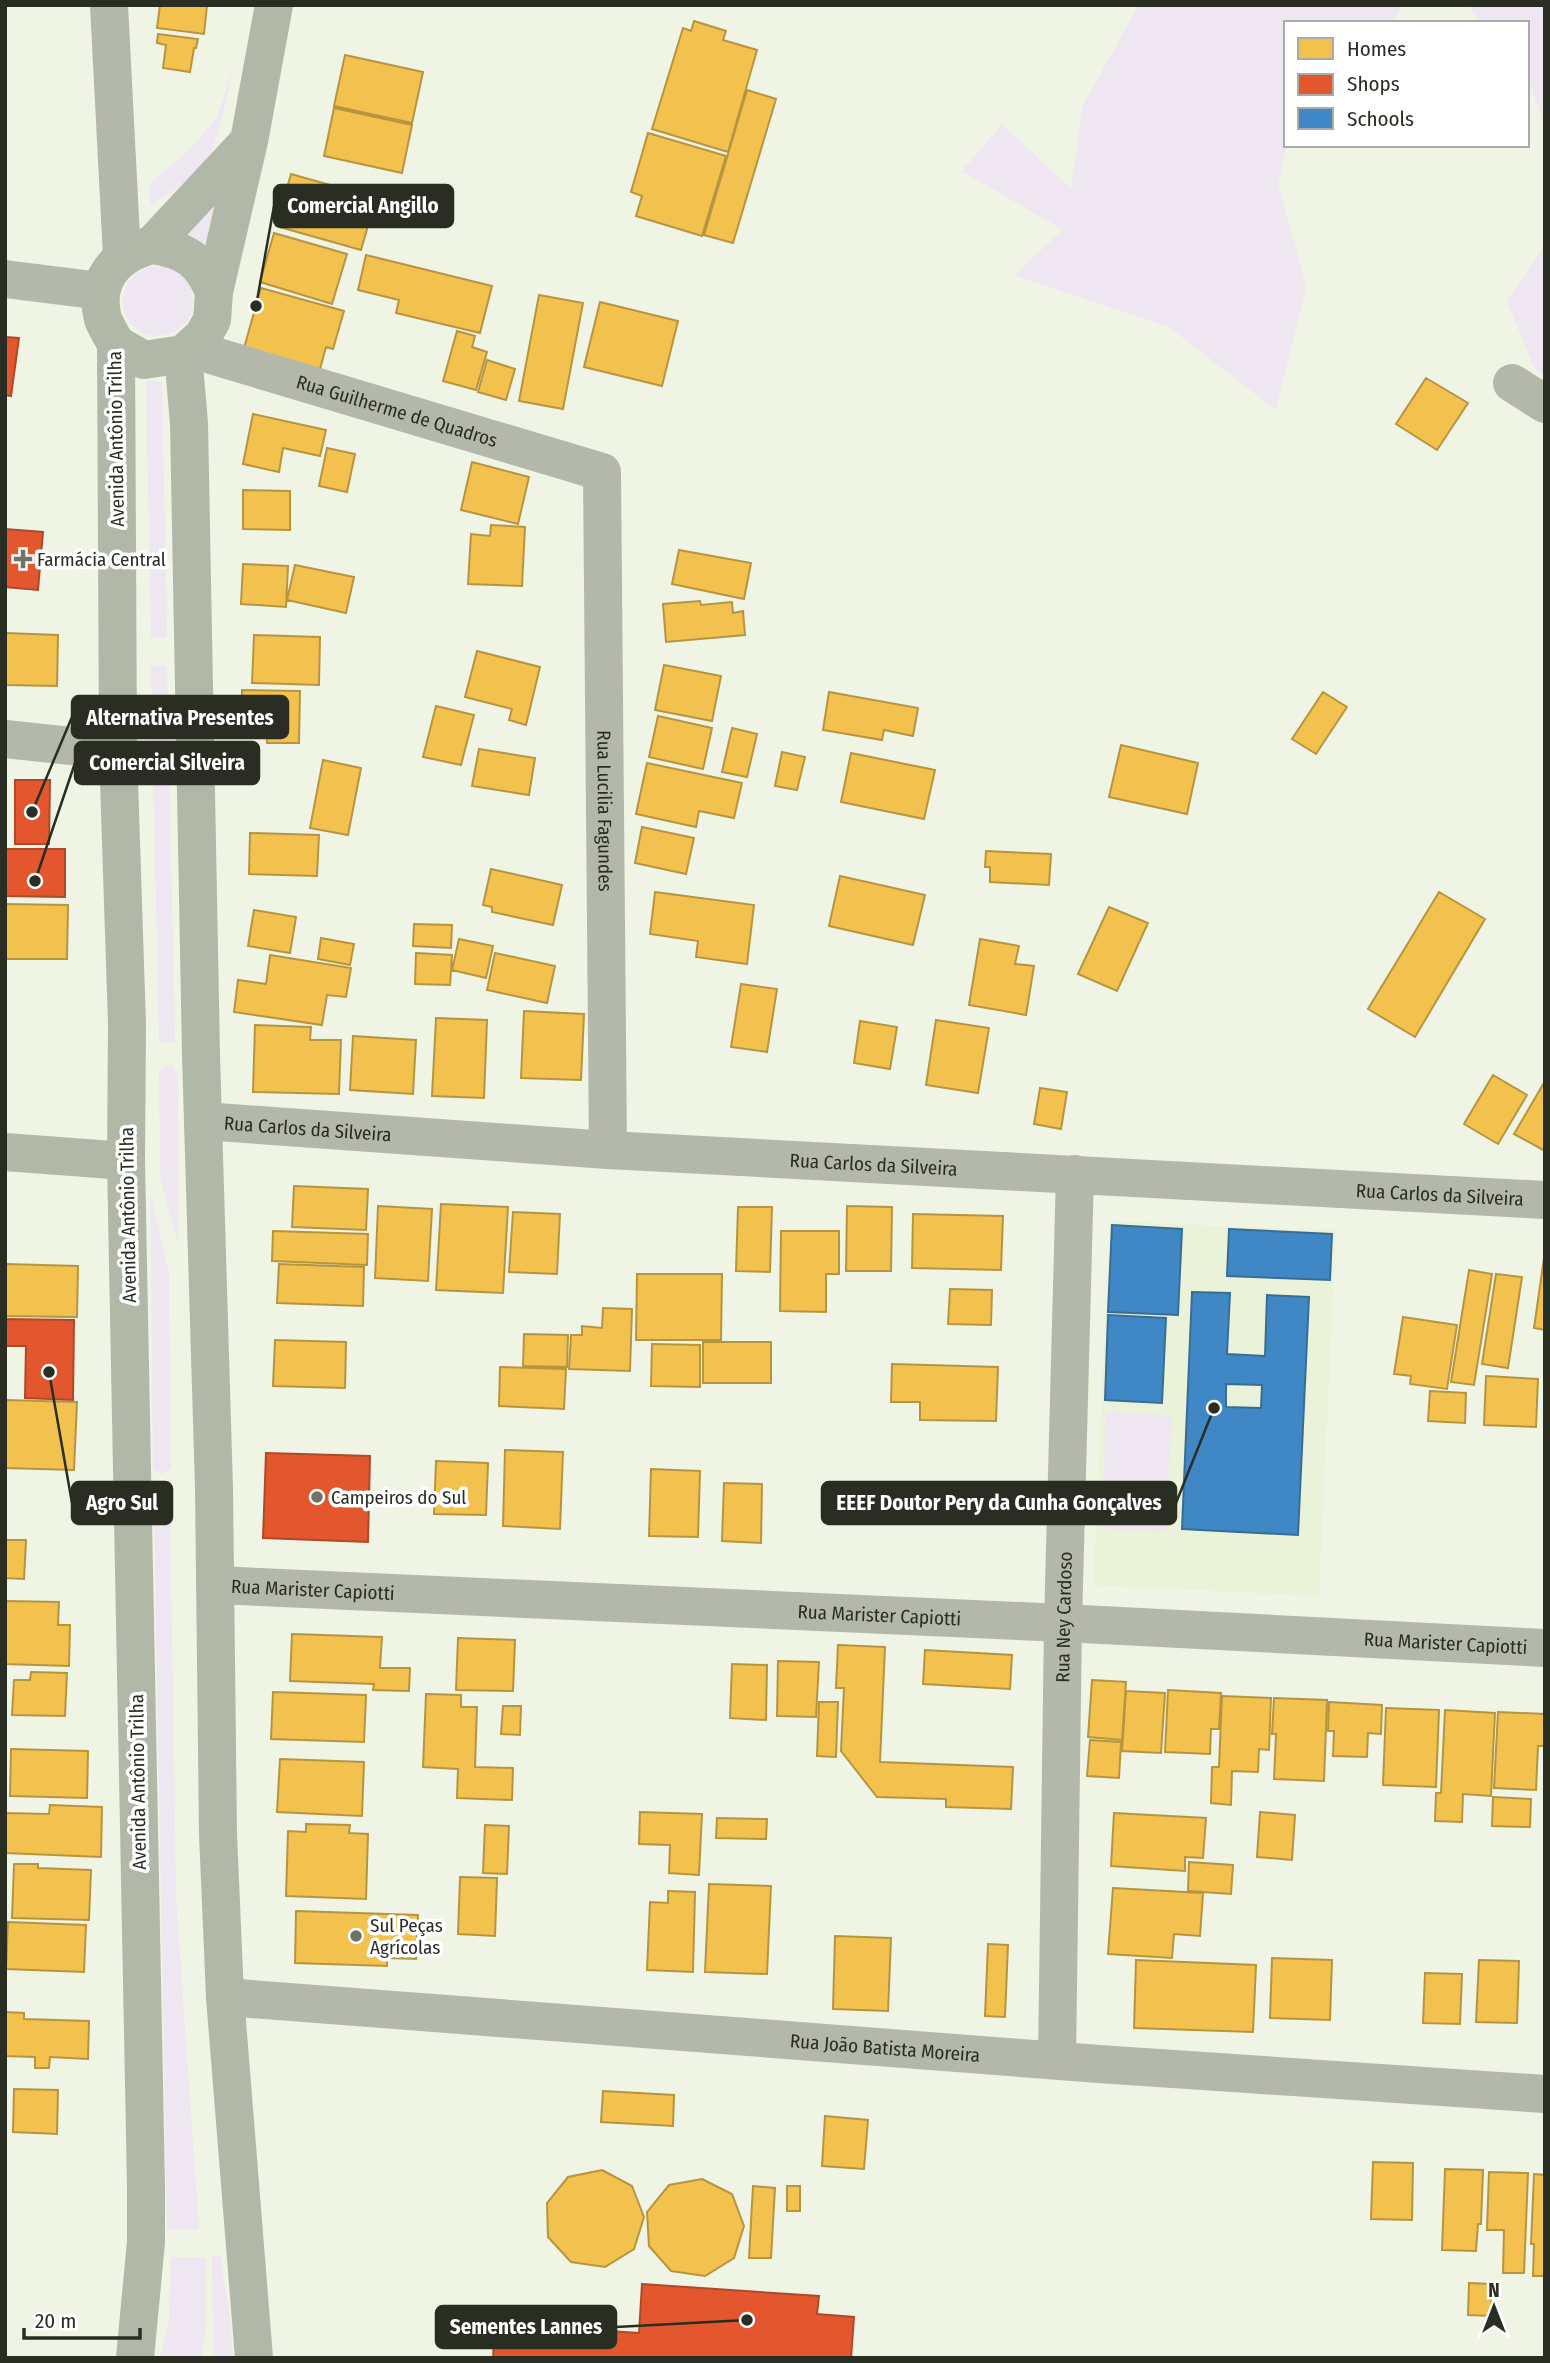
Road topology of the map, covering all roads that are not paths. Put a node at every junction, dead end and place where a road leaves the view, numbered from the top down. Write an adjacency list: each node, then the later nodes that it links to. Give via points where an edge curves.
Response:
1 (109, 5): 4 (street)
2 (274, 5): 3 (main road)
3 (249, 141): 4 (main road); 7 (main road)
4 (137, 251): 6 (main road, via 108,272); 7 (main road, via 173,248 206,273)
5 (5, 279): 6 (street)
6 (101, 291): 8 (main road, Avenida Antônio Trilha, via 103,319)
7 (214, 292): 9 (main road, via 212,320)
8 (116, 344): 9 (main road, via 144,359); 14 (main road, Avenida Antônio Trilha)
9 (187, 351): 12 (street, Rua Guilherme de Quadros); 15 (main road)
10 (1512, 383): 11 (street)
11 (1545, 404)
12 (602, 472): 16 (street, Rua Lucilia Fagundes)
13 (5, 739): 14 (street)
14 (118, 751): 18 (main road, Avenida Antônio Trilha, via 127,1024)
15 (203, 1121): 16 (street, Rua Carlos da Silveira); 21 (main road)
16 (608, 1150): 19 (street, Rua Carlos da Silveira)
17 (5, 1152): 18 (main road)
18 (126, 1161): 27 (main road, Avenida Antônio Trilha, via 146,2186 146,2242)
19 (1075, 1174): 20 (street, Rua Carlos da Silveira); 22 (street, Rua Ney Cardoso)
20 (1545, 1200)
21 (215, 1585): 22 (street, Rua Marister Capiotti); 24 (main road)
22 (1063, 1623): 23 (street, Rua Marister Capiotti); 25 (street, Rua Ney Cardoso)
23 (1545, 1648)
24 (225, 1997): 25 (street, Rua João Batista Moreira); 28 (main road)
25 (1057, 2060): 26 (street, Rua João Batista Moreira)
26 (1545, 2094)
27 (135, 2358)
28 (254, 2358)

